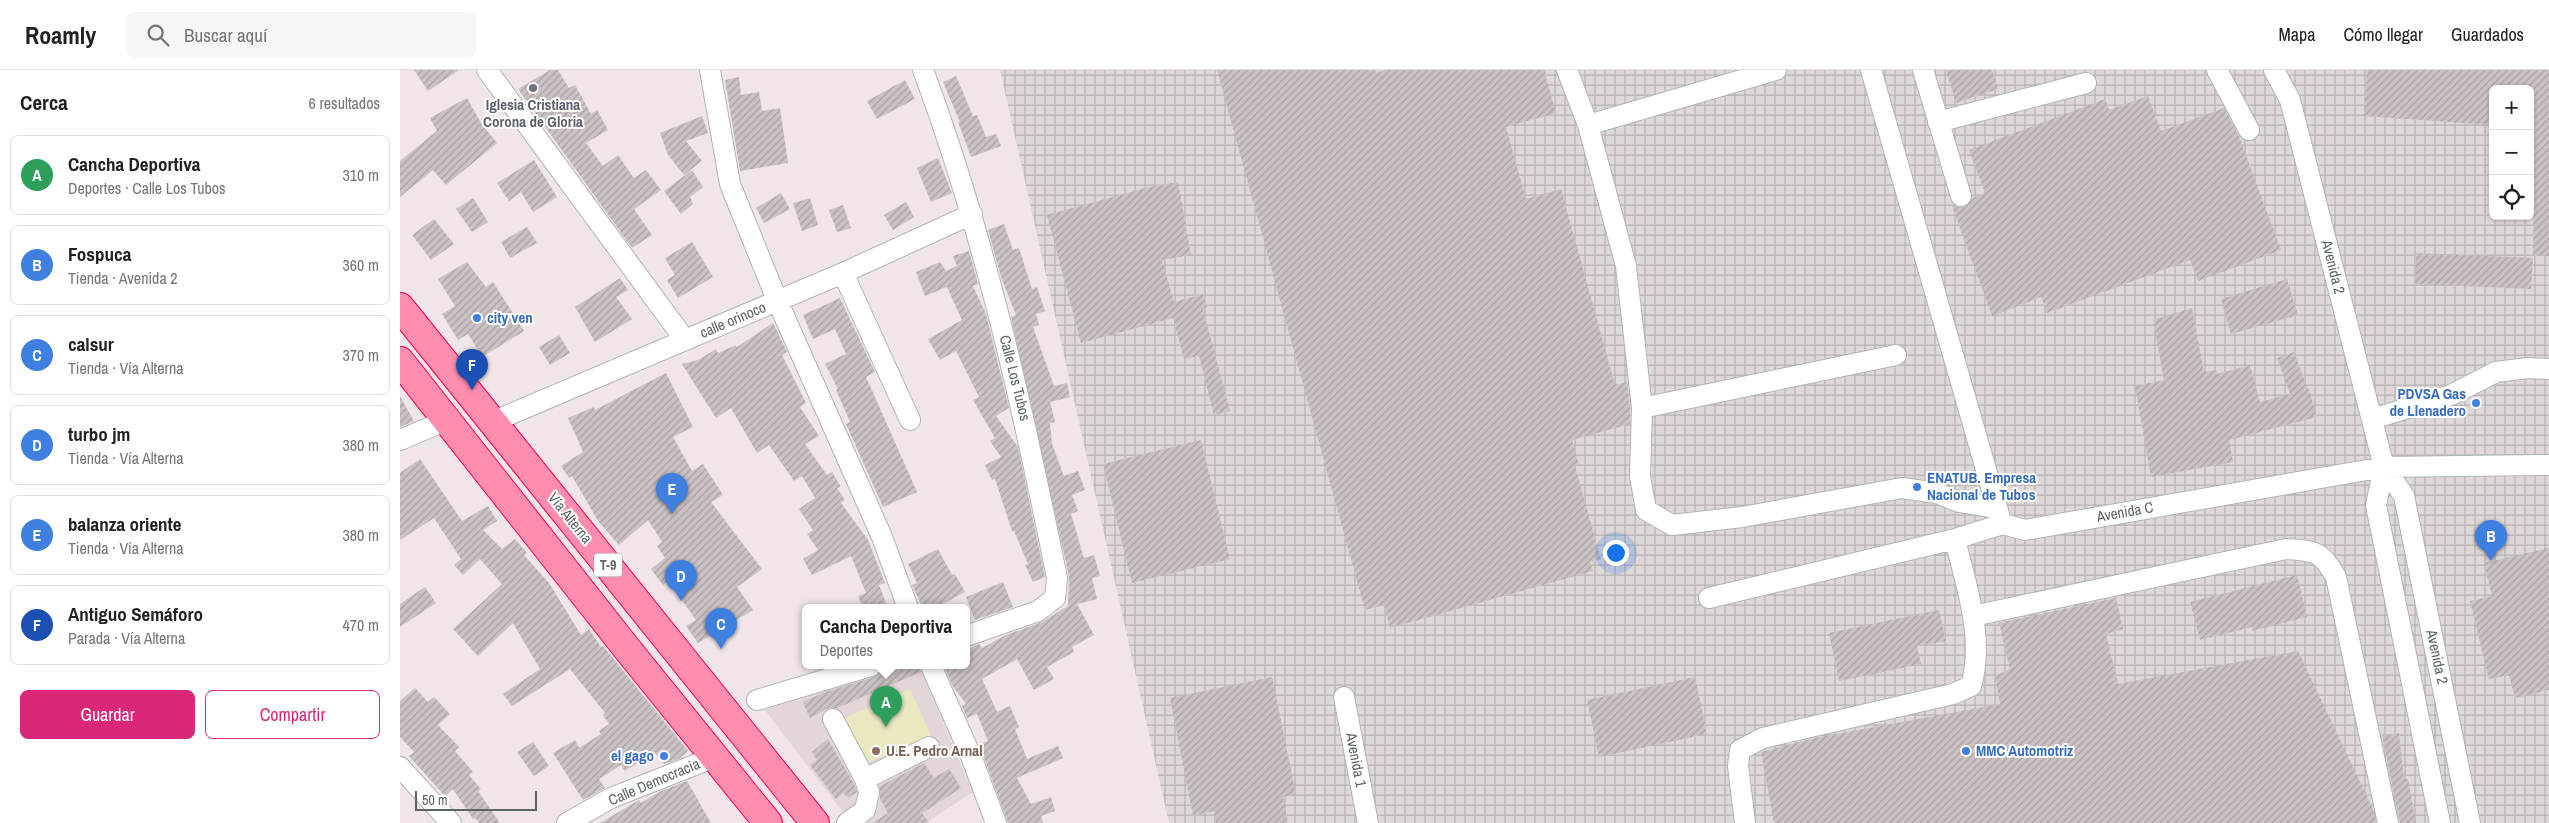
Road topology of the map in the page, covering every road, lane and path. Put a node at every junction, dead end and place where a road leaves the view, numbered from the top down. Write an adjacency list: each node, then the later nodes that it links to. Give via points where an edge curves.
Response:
1 (487, 70): 19 (street)
2 (710, 70): 17 (street, via 730,184)
3 (922, 70): 15 (street, Calle Los Tubos, via 952,147)
4 (1567, 70): 12 (street)
5 (1776, 70): 12 (street)
6 (1871, 70): 31 (street)
7 (1922, 70): 11 (street)
8 (2217, 70): 13 (street)
9 (2274, 70): 24 (street, Avenida 2, via 2290,100)
10 (2086, 83): 11 (street)
11 (1938, 122): 14 (street)
12 (1588, 125): 23 (street, via 1626,266)
13 (2249, 130)
14 (1961, 196)
15 (972, 214): 16 (street, calle orinoco); 36 (street, Calle Los Tubos, via 1020,394 1058,578 1055,598 1038,612)
16 (843, 273): 17 (street, calle orinoco); 26 (street)
17 (777, 300): 19 (street, calle orinoco); 34 (street, via 882,537)
18 (400, 307): 27 (highway, Vía Alterna / T-9)
19 (685, 340): 27 (street, calle orinoco)
20 (1896, 355): 23 (street)
21 (400, 361): 25 (highway, T-9)
22 (2549, 369): 24 (street, via 2496,372 2451,395)
23 (1642, 408): 31 (street, Avenida C, via 1640,476 1646,510 1672,525 1742,517 1902,488 1937,493)
24 (2372, 419): 30 (street, Avenida 2)
25 (447, 420): 28 (street); 43 (highway, T-9)
26 (910, 420)
27 (492, 422): 49 (highway, Vía Alterna / T-9)
28 (400, 440)
29 (2549, 465): 30 (street, Avenida C)
30 (2384, 467): 31 (street, Avenida C, via 2025,530); 55 (street, Avenida 2, via 2376,505); 56 (street, Avenida 2, via 2404,496)
31 (1999, 516): 32 (street)
32 (1955, 539): 33 (street); 35 (street)
33 (1709, 598)
34 (907, 604)
35 (1973, 616): 53 (street, via 1977,665 1971,686 1953,694 1763,738 1740,750 1738,766); 54 (street, via 2286,550 2308,550 2324,558 2336,577)
36 (970, 635)
37 (862, 669): 40 (street)
38 (932, 669): 51 (street)
39 (1344, 697): 52 (street, Avenida 1)
40 (757, 700)
41 (833, 719): 45 (street)
42 (929, 747): 45 (street)
43 (715, 757): 47 (street, Calle Democracia, via 611,798); 48 (highway, T-9)
44 (400, 767): 46 (street)
45 (865, 779): 50 (street, via 868,792 865,810)
46 (451, 823)
47 (567, 823)
48 (768, 823)
49 (815, 823)
50 (847, 823)
51 (996, 823)
52 (1368, 823)
53 (1745, 823)
54 (2388, 823)
55 (2440, 823)
56 (2470, 823)

